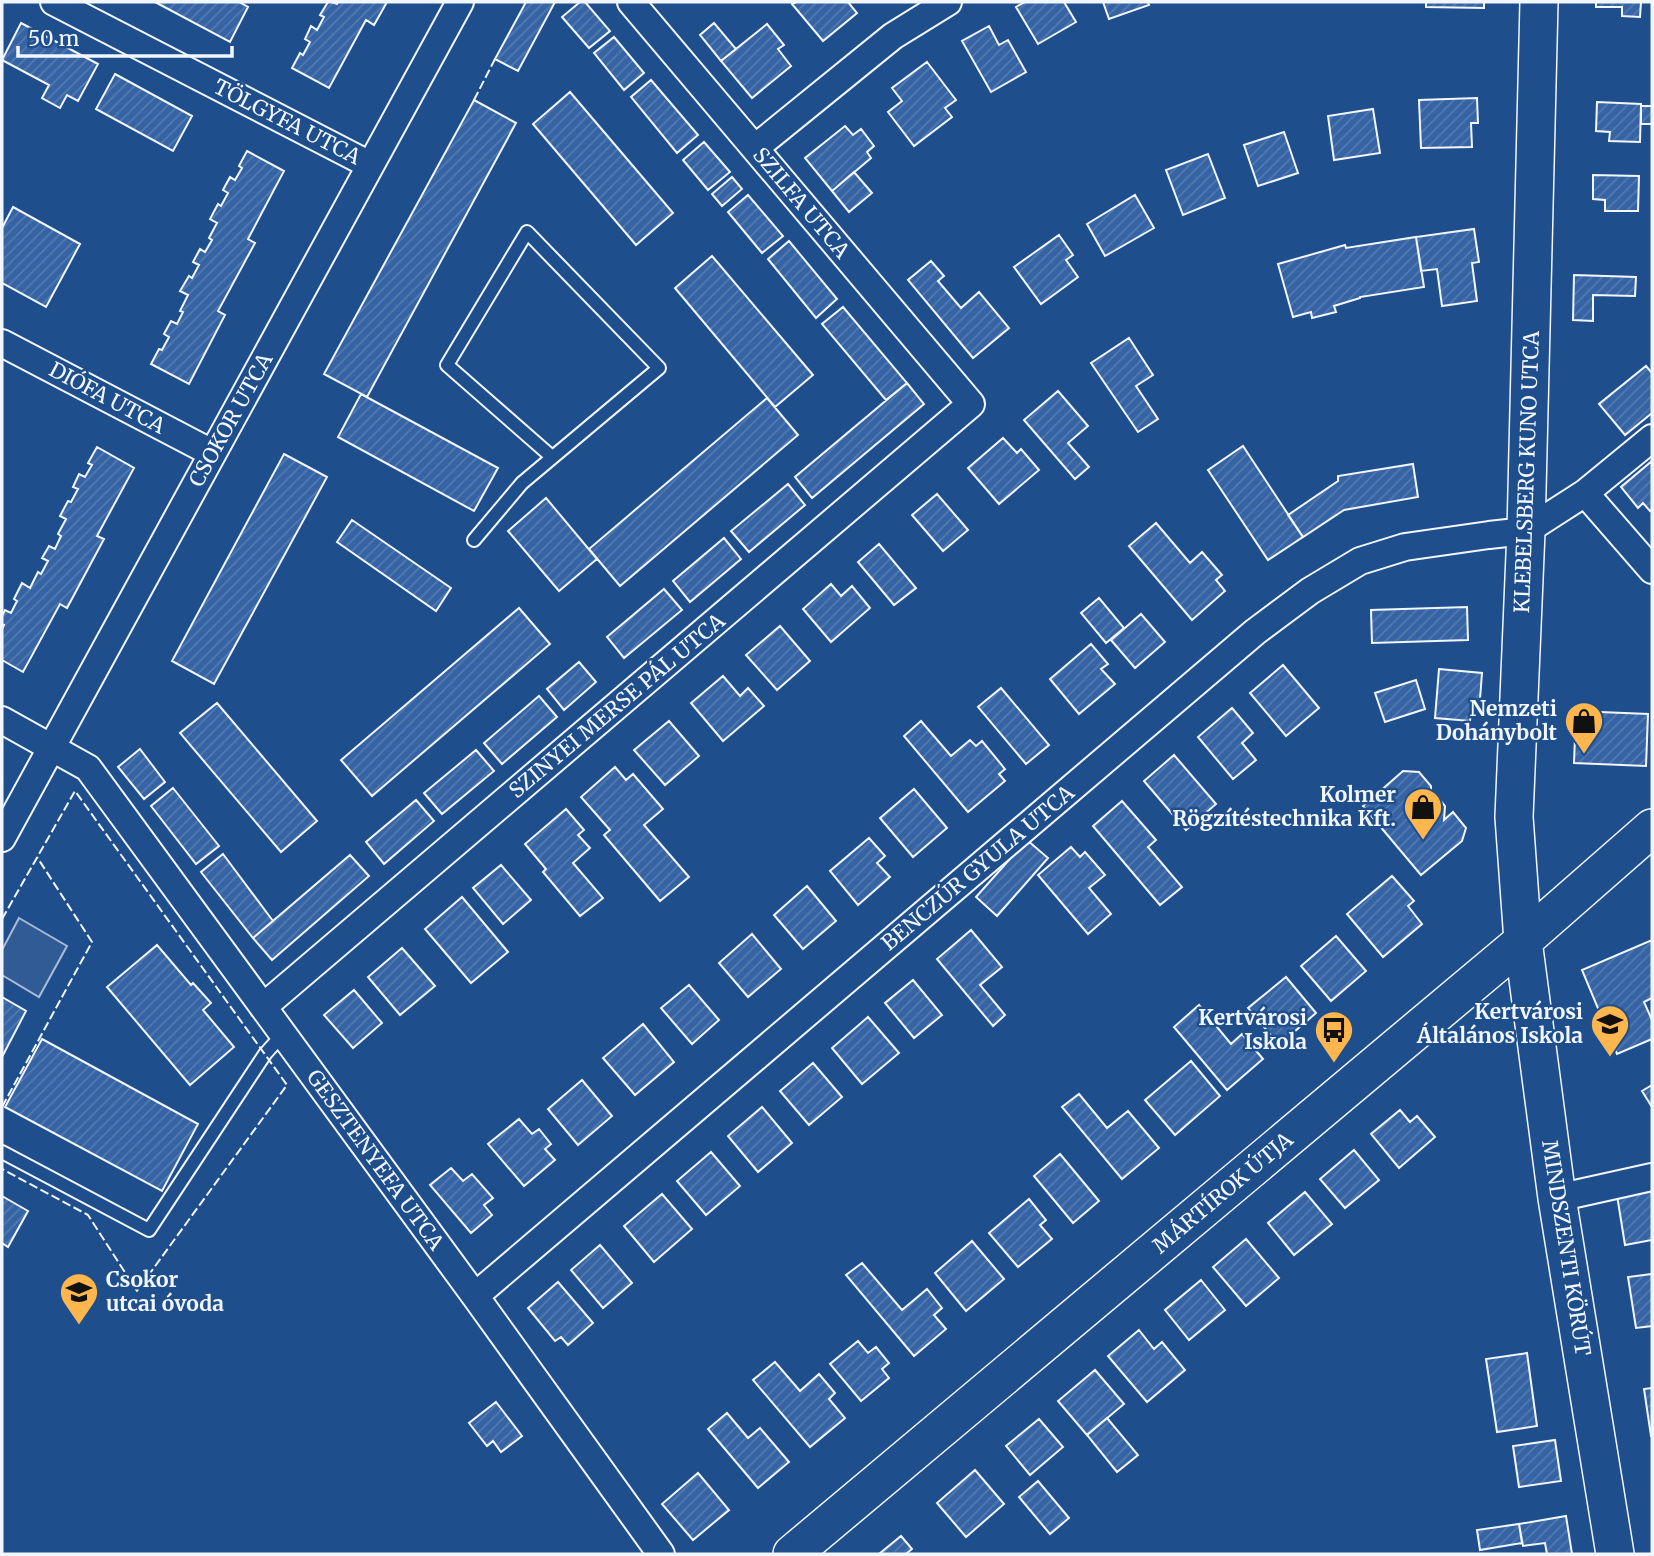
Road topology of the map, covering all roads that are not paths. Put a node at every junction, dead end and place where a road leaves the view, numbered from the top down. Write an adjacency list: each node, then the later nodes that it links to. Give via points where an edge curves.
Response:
1 (54, 2): 7 (street, TÖLGYFA UTCA)
2 (460, 2): 7 (street, CSOKOR UTCA)
3 (631, 2): 6 (street, SZILFA UTCA)
4 (948, 2): 6 (street, via 893,36)
5 (1539, 2): 14 (street, KLEBELSBERG KUNO UTCA)
6 (755, 148): 9 (street, SZILFA UTCA)
7 (370, 165): 11 (street, CSOKOR UTCA)
8 (2, 343): 11 (street, DIÓFA UTCA)
9 (971, 404): 22 (street, SZINYEI MERSE PÁL UTCA)
10 (1652, 438): 13 (street)
11 (212, 453): 18 (street, CSOKOR UTCA)
12 (552, 457): 12 (lane, via 659,368 527,232 447,365); 15 (lane, via 522,483)
13 (1585, 494): 14 (street); 16 (street)
14 (1526, 531): 21 (street, KLEBELSBERG KUNO UTCA, via 1514,817); 27 (street, BENCZÚR GYULA UTCA, via 1405,547 1360,561 1310,591 1255,632)
15 (474, 540)
16 (1652, 570)
17 (2, 720): 18 (street)
18 (53, 748): 20 (street, CSOKOR UTCA); 22 (street, GESZTENYEFA UTCA, via 88,768)
19 (1652, 828): 21 (street, MÁRTÍROK ÚTJA)
20 (2, 838)
21 (1523, 941): 26 (street, MINDSZENTI KÖRÚT); 29 (street, MÁRTÍROK ÚTJA)
22 (263, 1007): 23 (street, GESZTENYEFA UTCA)
23 (283, 1034): 24 (lane, via 265,1054 149,1230); 27 (street, GESZTENYEFA UTCA)
24 (2, 1152)
25 (1652, 1177): 26 (street)
26 (1558, 1198): 30 (street, MINDSZENTI KÖRÚT)
27 (475, 1297): 28 (street, GESZTENYEFA UTCA)
28 (661, 1554)
29 (792, 1554)
30 (1615, 1554)

